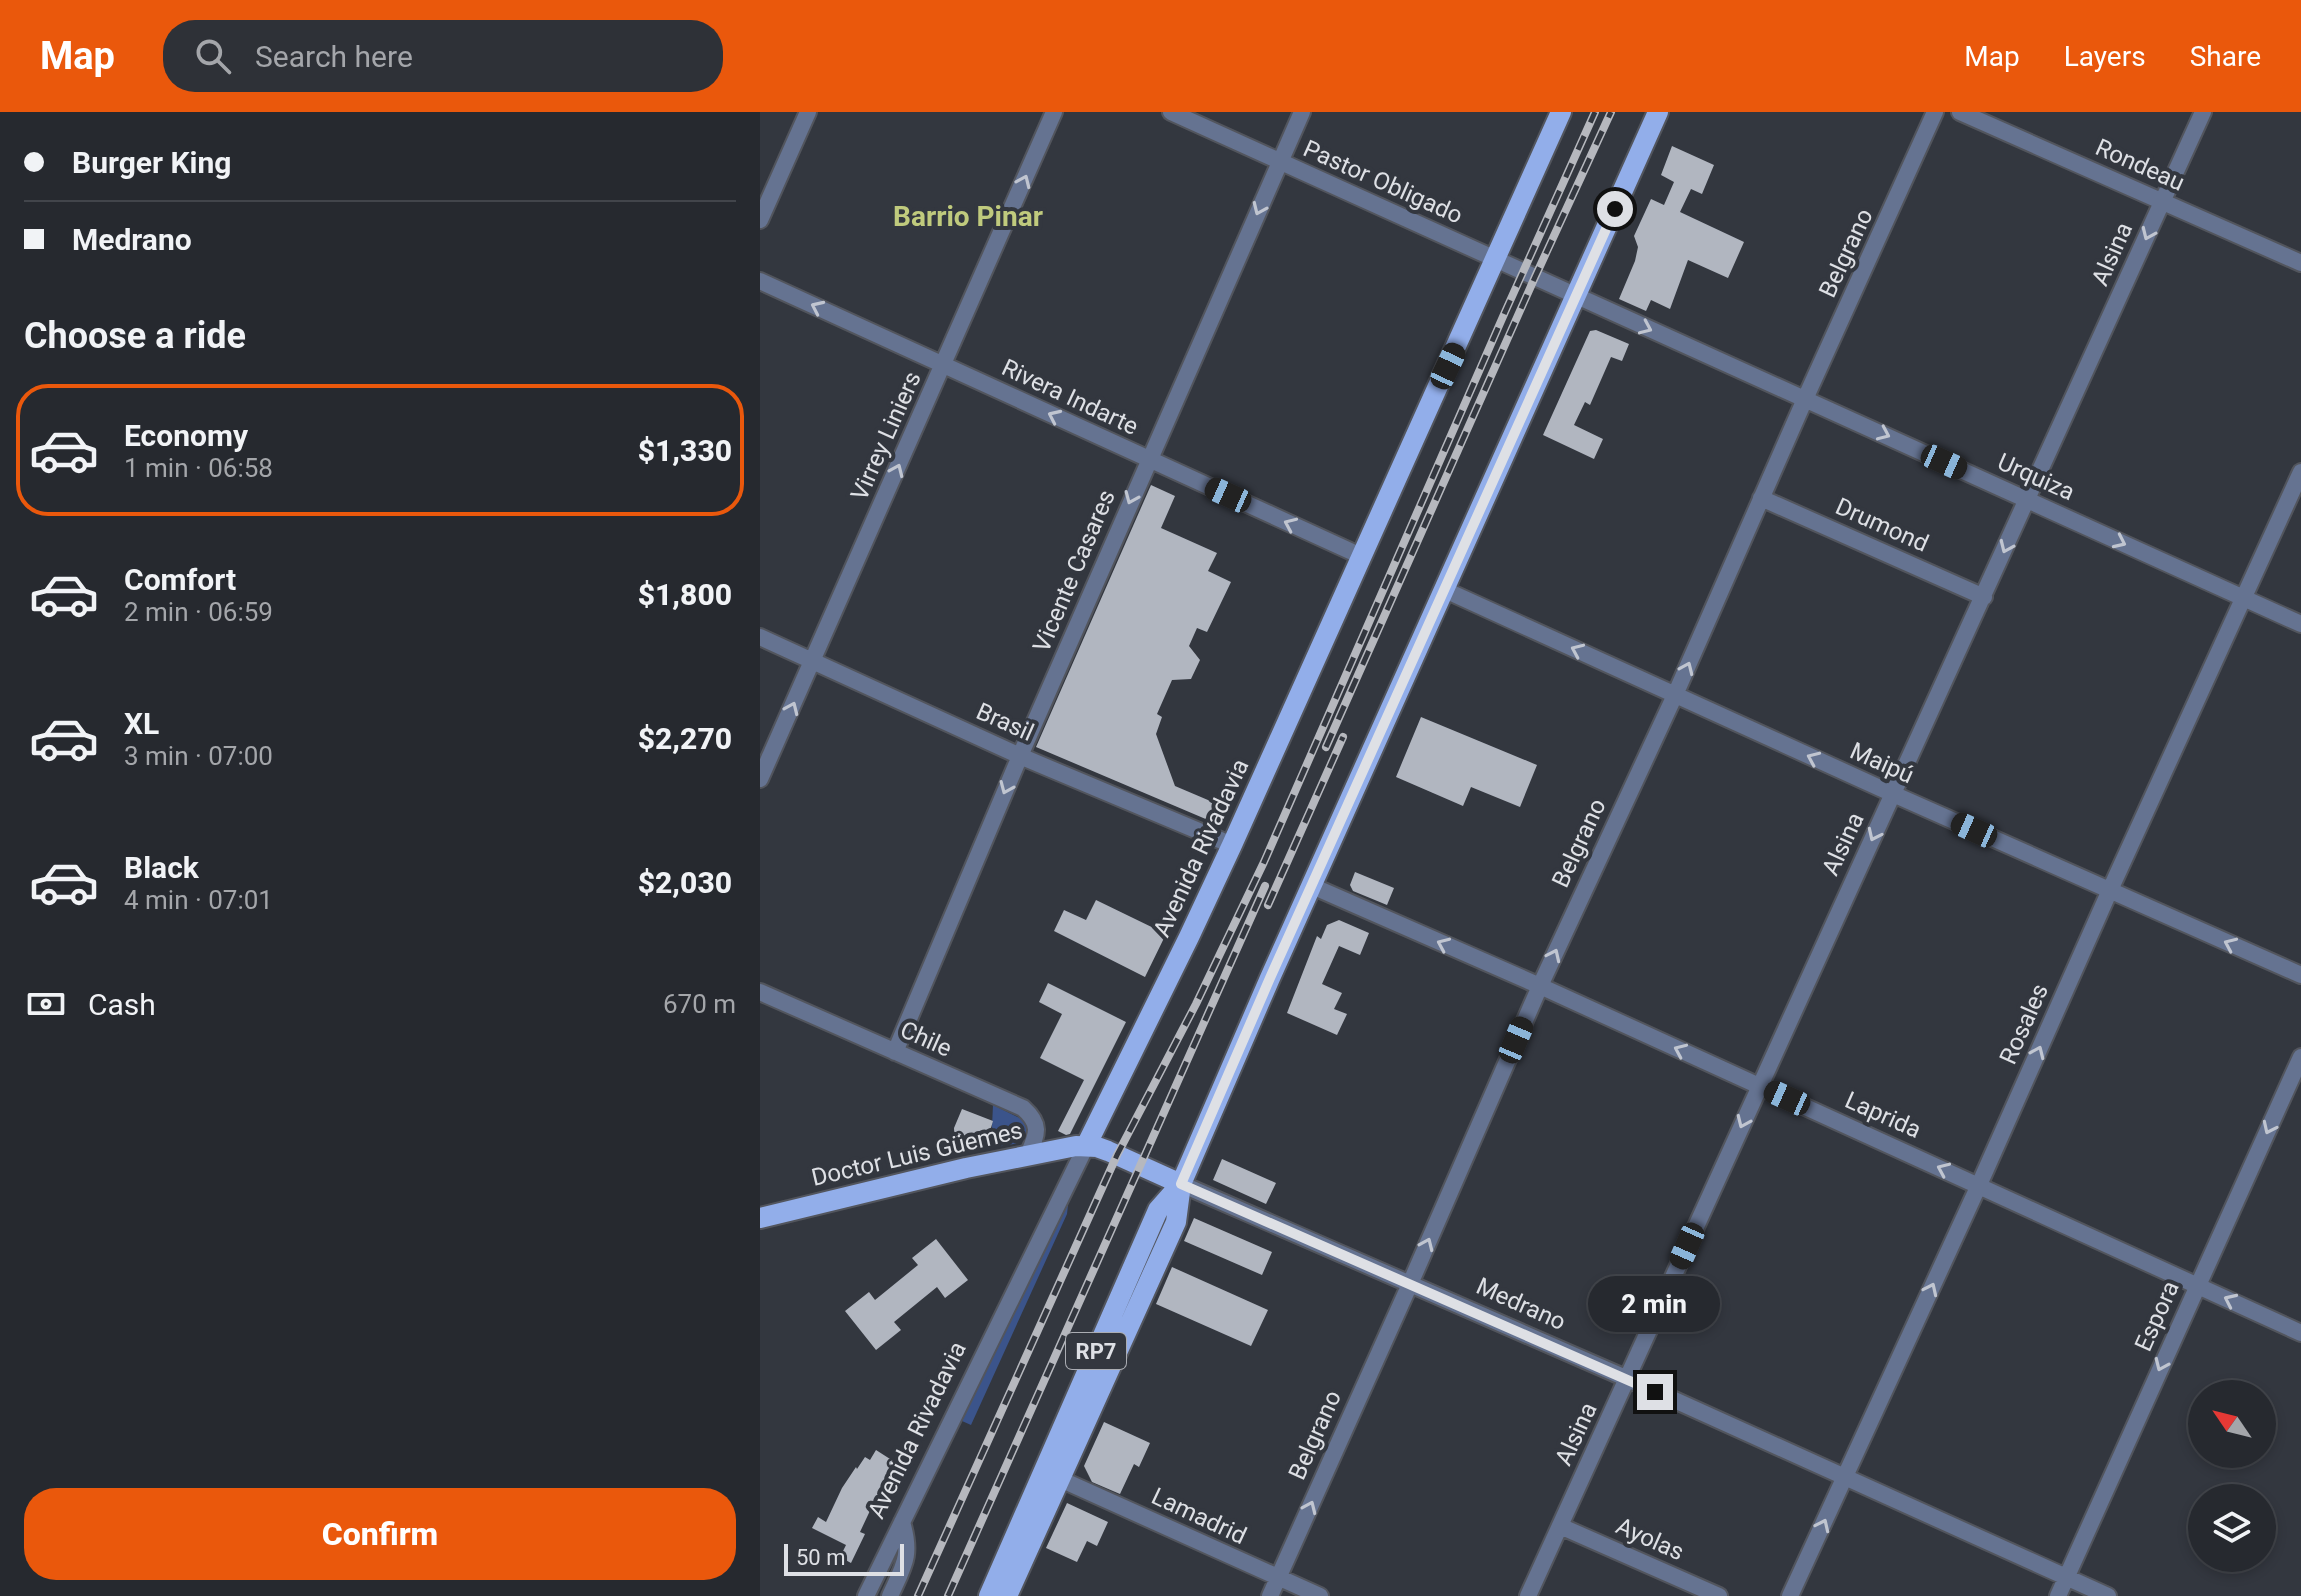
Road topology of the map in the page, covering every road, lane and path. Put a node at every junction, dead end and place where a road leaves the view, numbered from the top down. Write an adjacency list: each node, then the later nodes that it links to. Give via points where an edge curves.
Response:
1 (808, 112): 12 (street)
2 (1054, 112): 17 (street, Virrey Liniers, one-way to 2)
3 (1171, 112): 10 (street, Pastor Obligado)
4 (1302, 112): 10 (street, Vicente Casares)
5 (1561, 112): 13 (main road, Avenida Rivadavia)
6 (1658, 112): 16 (main road, RP7)
7 (1935, 112): 18 (street, Belgrano)
8 (1960, 112): 11 (street, Rondeau)
9 (2203, 112): 11 (street, Alsina)
10 (1280, 161): 13 (street, Pastor Obligado); 19 (street, Vicente Casares, one-way to 19)
11 (2162, 201): 14 (street, Rondeau); 22 (street, Alsina, one-way to 22)
12 (760, 220)
13 (1496, 259): 16 (street, Pastor Obligado); 23 (main road, Avenida Rivadavia)
14 (2301, 263)
15 (760, 281): 17 (street, Rivera Indarte, one-way to 15)
16 (1575, 296): 18 (street, Urquiza, one-way to 18); 24 (main road, RP7)
17 (943, 365): 19 (street, Rivera Indarte, one-way to 17); 29 (street, Virrey Liniers, one-way to 17)
18 (1805, 399): 21 (street, Belgrano); 22 (street, Urquiza, one-way to 22)
19 (1148, 459): 23 (street, Rivera Indarte, one-way to 19); 31 (street, Vicente Casares, one-way to 31)
20 (2301, 472): 26 (street, Rosales)
21 (1761, 498): 25 (street, Drumond); 30 (street, Belgrano, one-way to 21)
22 (2028, 499): 25 (street, Alsina, one-way to 25); 26 (street, Urquiza, one-way to 26)
23 (1361, 556): 34 (main road, Avenida Rivadavia)
24 (1445, 590): 30 (street, Maipú, one-way to 24); 35 (main road, RP7)
25 (1984, 597): 33 (street, Alsina)
26 (2244, 598): 27 (street, Urquiza); 36 (street, Rosales)
27 (2301, 624)
28 (760, 637): 29 (street, Brasil)
29 (812, 661): 31 (street, Brasil); 32 (street, Virrey Liniers, one-way to 29)
30 (1675, 695): 33 (street, Maipú, one-way to 30); 38 (street, Belgrano, one-way to 30)
31 (1020, 756): 34 (street, Brasil); 40 (street, Vicente Casares, one-way to 40)
32 (760, 779)
33 (1893, 794): 36 (street, Maipú); 42 (street, Alsina, one-way to 42)
34 (1232, 845): 43 (main road, Avenida Rivadavia)
35 (1312, 886): 38 (street, Laprida, one-way to 35); 45 (main road, RP7)
36 (2110, 890): 37 (street, Maipú, one-way to 36); 46 (street, Rosales, one-way to 36)
37 (2301, 975)
38 (1540, 986): 42 (street, Laprida, one-way to 38); 48 (street, Belgrano, one-way to 38)
39 (760, 992): 40 (street, Chile)
40 (895, 1052): 44 (street, Chile, via 1023,1108 1037,1124)
41 (2301, 1057): 49 (street, Espora, one-way to 49)
42 (1759, 1086): 46 (street, Laprida, one-way to 42); 51 (street, Alsina, one-way to 51)
43 (1086, 1146): 44 (main road, Doctor Luis Güemes); 45 (main road, Medrano); 54 (street, Avenida Rivadavia)
44 (1028, 1155): 47 (main road, Doctor Luis Güemes)
45 (1181, 1184): 48 (street, Medrano); 53 (main road, RP7, via 1176,1222); 56 (main road, RP7, via 1158,1210)
46 (1979, 1185): 49 (street, Laprida); 52 (street, Rosales, one-way to 46)
47 (760, 1218)
48 (1410, 1284): 51 (street, Medrano); 58 (street, Belgrano, one-way to 48)
49 (2197, 1285): 50 (street, Laprida, one-way to 49); 57 (street, Espora, one-way to 57)
50 (2301, 1333)
51 (1628, 1379): 52 (street, Medrano); 55 (street, Alsina)
52 (1845, 1478): 57 (street, Medrano); 68 (street, Rosales, one-way to 52)
53 (1060, 1479): 58 (street, Lamadrid); 63 (main road, RP7)
54 (902, 1522): 59 (street, Avenida Rivadavia); 60 (street, via 908,1544)
55 (1560, 1526): 66 (street, Alsina); 67 (street, Ayolas)
56 (1002, 1567): 61 (street); 62 (main road, RP7)
57 (2066, 1577): 69 (street, Espora); 70 (street, Medrano)
58 (1278, 1578): 64 (street, Belgrano); 65 (street, Lamadrid)
59 (866, 1596)
60 (890, 1596)
61 (979, 1596)
62 (989, 1596)
63 (1007, 1596)
64 (1270, 1596)
65 (1320, 1596)
66 (1528, 1596)
67 (1719, 1596)
68 (1790, 1596)
69 (2058, 1596)
70 (2108, 1596)

